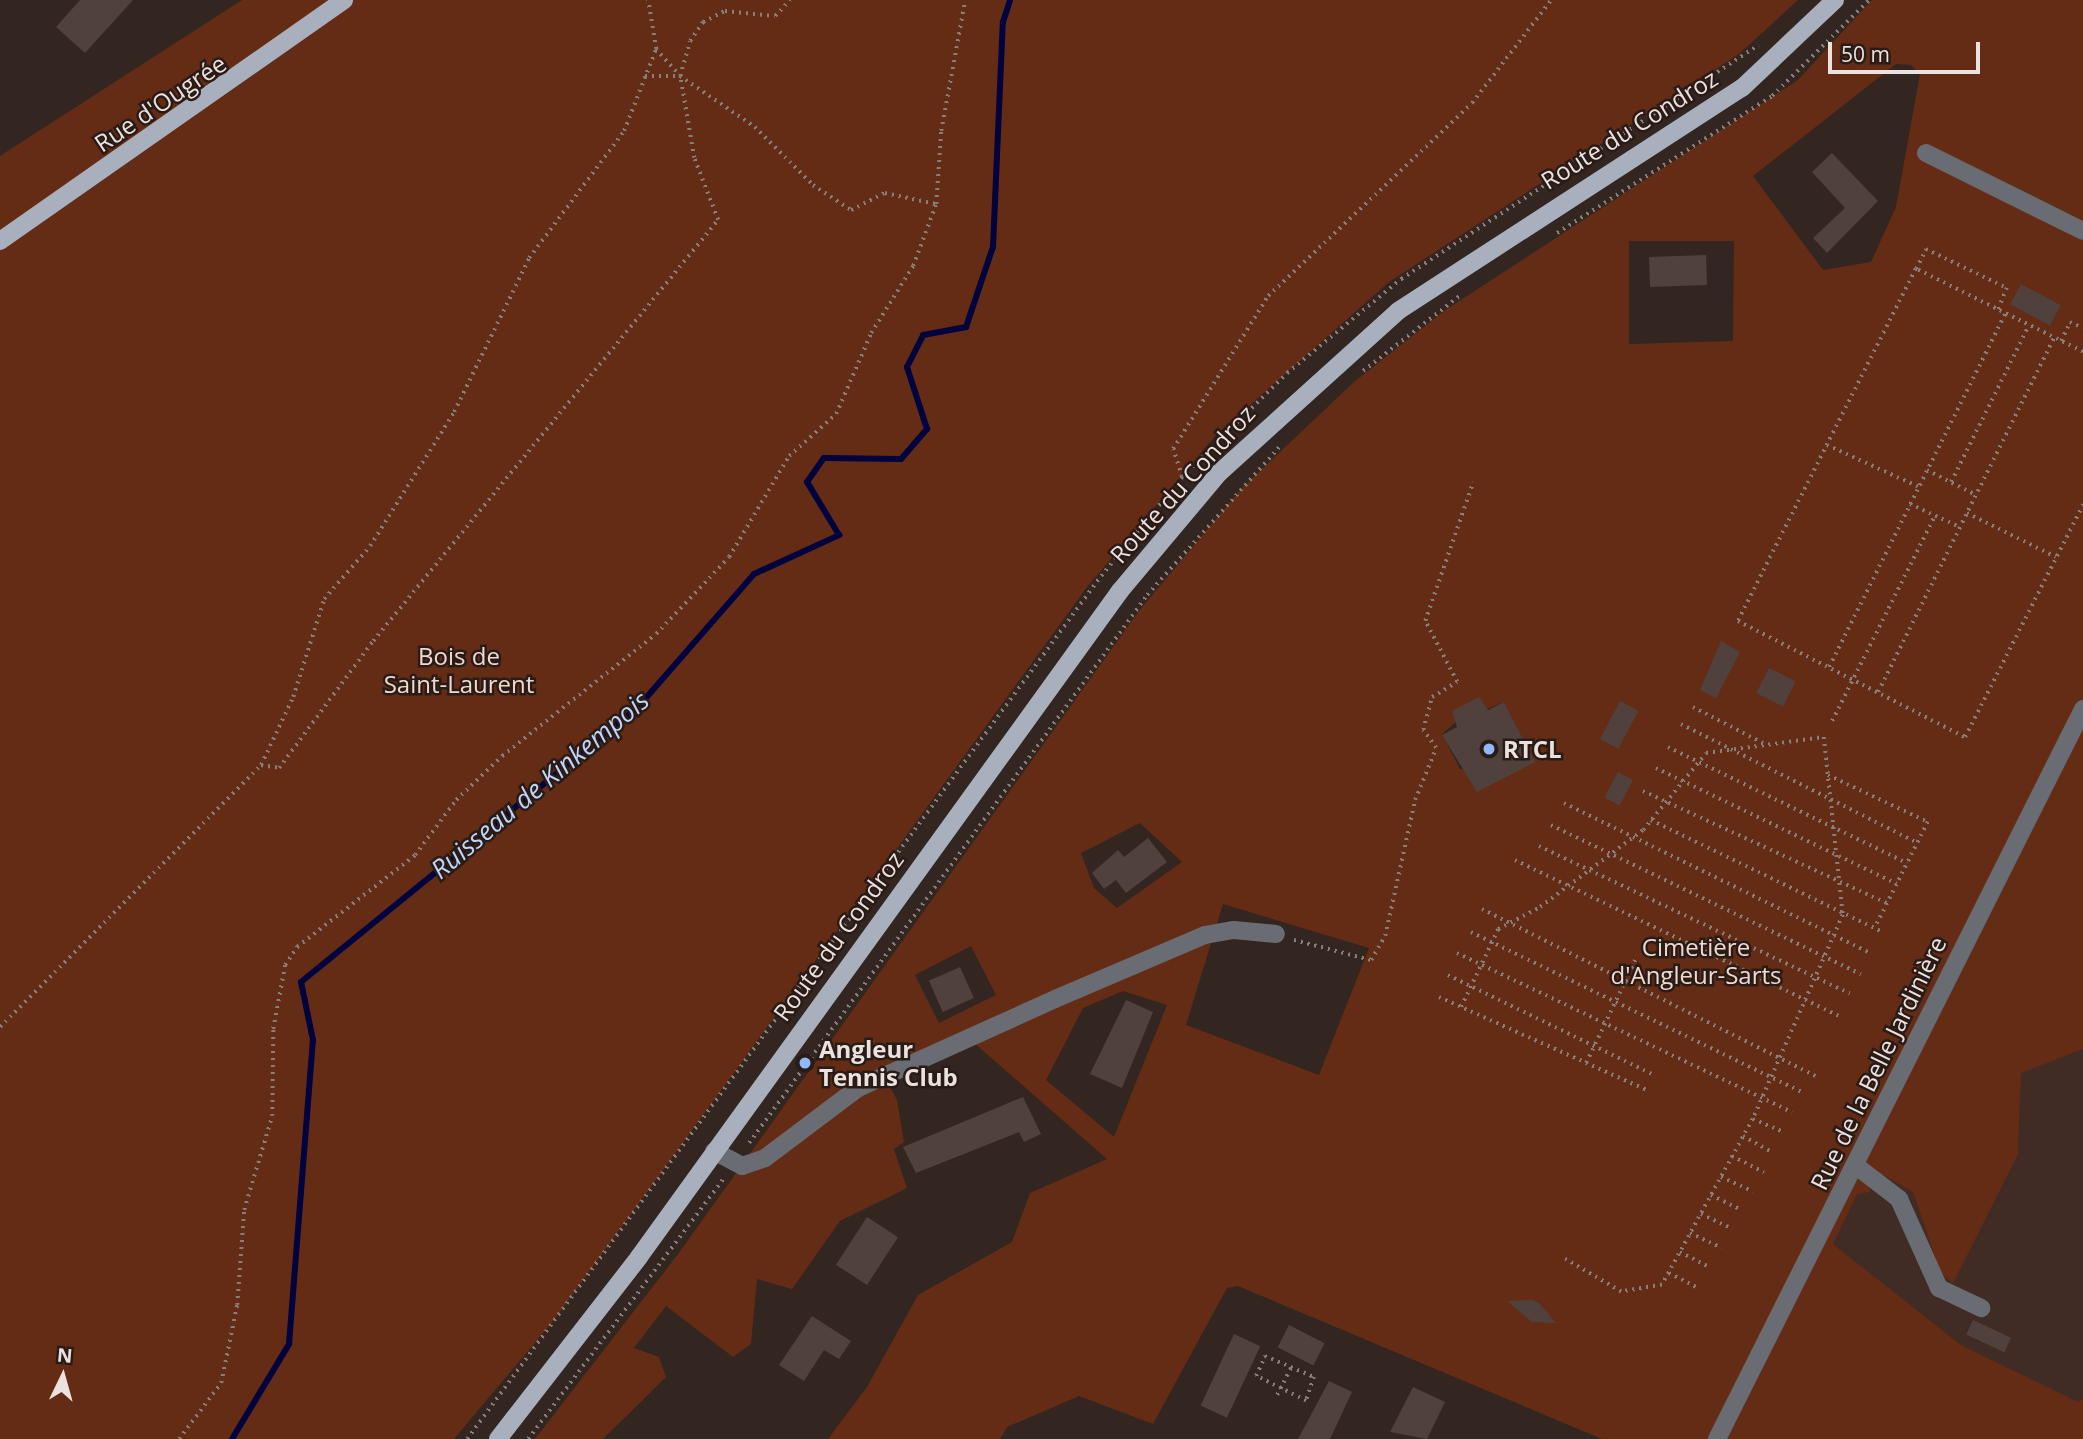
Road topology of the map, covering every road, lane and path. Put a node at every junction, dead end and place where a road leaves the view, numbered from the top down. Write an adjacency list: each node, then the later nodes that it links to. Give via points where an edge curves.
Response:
1 (344, 0): 16 (main road, Rue d'Ougrée)
2 (648, 0): 9 (path)
3 (790, 0): 11 (path, via 775,16 725,11 703,22)
4 (965, 0): 13 (path)
5 (1551, 0): 30 (path, via 1472,103 1268,296 1173,449)
6 (1835, 0): 34 (main road, Route du Condroz, via 1742,88 1398,312 1287,405)
7 (1869, 0): 15 (path, via 1772,96)
8 (1762, 41): 30 (path, via 1401,279 1287,373)
9 (656, 49): 10 (path); 11 (path)
10 (645, 75): 11 (path); 53 (path, via 624,131 529,258 454,412 370,545 324,599 293,697)
11 (680, 76): 13 (path, via 755,127 813,185 851,210 886,193); 53 (path, via 694,158 718,220 373,641 279,768)
12 (1926, 153): 14 (street)
13 (936, 204): 139 (path, via 913,266 872,333 836,414 789,456 729,557 656,634 502,756 456,800 415,855 297,947 285,965 273,1030 272,1116 244,1210 237,1305 220,1383)
14 (2083, 230)
15 (1546, 240)
16 (0, 241)
17 (1916, 269): 19 (path); 19 (path, via 1926,249 2007,288); 28 (path)
18 (1465, 292): 26 (path)
19 (1998, 310): 20 (path)
20 (2005, 313): 21 (path); 29 (path)
21 (2029, 326): 23 (path); 32 (path)
22 (2083, 328): 24 (path, via 2070,322)
23 (2054, 338): 24 (path); 35 (path)
24 (2061, 341): 25 (path)
25 (2083, 352)
26 (1357, 376)
27 (1283, 443): 119 (path, via 1147,595)
28 (1827, 445): 33 (path); 42 (path, via 1738,621)
29 (1927, 470): 32 (path); 33 (path)
30 (1182, 477): 34 (path); 140 (path, via 1101,576)
31 (1473, 482): 82 (path, via 1425,621 1457,682 1432,697 1423,730 1436,748 1415,800 1385,936 1371,960)
32 (1951, 482): 35 (path)
33 (1919, 487): 36 (path)
34 (1200, 495): 116 (main road, Route du Condroz, via 1091,630)
35 (1976, 495): 38 (path)
36 (1910, 504): 39 (path); 42 (path)
37 (2083, 504): 41 (path)
38 (1967, 513): 40 (path); 41 (path)
39 (1935, 515): 40 (path); 43 (path)
40 (1960, 527): 44 (path)
41 (2056, 557): 44 (path, via 1965,737)
42 (1829, 667): 43 (path)
43 (1854, 680): 44 (path); 47 (path)
44 (1878, 692)
45 (1693, 707): 49 (path)
46 (2083, 709): 120 (street, Rue de la Belle Jardinière)
47 (1832, 721)
48 (1681, 724): 51 (path)
49 (1767, 745): 51 (path); 55 (path, via 1824,737)
50 (1668, 747): 52 (path)
51 (1732, 749): 52 (path, via 1706,753); 58 (path)
52 (1699, 762): 56 (path); 63 (path)
53 (261, 765): 102 (path)
54 (1656, 768): 56 (path)
55 (1828, 775): 58 (path); 65 (path, via 1928,821)
56 (1683, 781): 59 (path); 68 (path)
57 (1643, 790): 59 (path)
58 (1831, 800): 63 (path); 65 (path)
59 (1667, 801): 61 (path); 72 (path)
60 (1564, 803): 64 (path)
61 (1651, 820): 64 (path); 77 (path)
62 (1551, 825): 67 (path)
63 (1834, 830): 68 (path); 70 (path)
64 (1634, 837): 67 (path); 83 (path)
65 (1918, 843): 70 (path)
66 (1539, 846): 71 (path)
67 (1611, 854): 71 (path); 88 (path)
68 (1837, 856): 72 (path); 73 (path)
69 (1515, 860): 74 (path)
70 (1907, 863): 73 (path)
71 (1590, 870): 74 (path); 92 (path)
72 (1840, 884): 75 (path); 77 (path)
73 (1897, 884): 75 (path)
74 (1569, 886): 78 (path); 97 (path)
75 (1887, 903): 79 (path)
76 (1482, 909): 78 (path)
77 (1843, 915): 79 (path); 83 (path)
78 (1510, 923): 84 (path); 93 (path)
79 (1875, 928): 80 (path)
80 (1881, 931)
81 (1471, 932): 84 (path)
82 (1276, 934): 119 (street, via 1234,930 1191,940 858,1088 765,1158)
83 (1834, 935): 86 (path); 88 (path)
84 (1492, 942): 89 (path); 98 (path)
85 (1457, 953): 89 (path)
86 (1870, 953)
87 (1637, 956): 93 (path)
88 (1824, 957): 90 (path); 92 (path)
89 (1481, 965): 94 (path); 101 (path)
90 (1861, 974)
91 (1448, 975): 94 (path)
92 (1815, 977): 95 (path); 97 (path)
93 (1624, 982): 98 (path); 104 (path)
94 (1471, 986): 99 (path); 103 (path)
95 (1850, 994)
96 (1439, 997): 99 (path)
97 (1805, 999): 100 (path); 104 (path)
98 (1615, 1002): 101 (path); 108 (path)
99 (1461, 1007): 105 (path)
100 (1841, 1017)
101 (1604, 1024): 103 (path); 111 (path)
102 (0, 1027)
103 (1594, 1046): 105 (path); 106 (path)
104 (1779, 1060): 107 (path); 108 (path)
105 (1586, 1063): 109 (path)
106 (1654, 1075)
107 (1815, 1076)
108 (1771, 1078): 110 (path); 111 (path)
109 (1647, 1090)
110 (1801, 1092)
111 (1762, 1098): 112 (path); 113 (path)
112 (1792, 1112)
113 (1753, 1119): 114 (path); 115 (path)
114 (1783, 1132)
115 (1743, 1136): 117 (path); 118 (path)
116 (715, 1151): 119 (street); 141 (main road, Route du Condroz)
117 (1772, 1152)
118 (1732, 1156): 121 (path); 122 (path)
119 (734, 1163): 142 (path)
120 (1854, 1165): 135 (street, via 1899,1199 1939,1288); 143 (street, Rue de la Belle Jardinière)
121 (1764, 1172)
122 (1721, 1177): 123 (path); 124 (path)
123 (1753, 1191)
124 (1711, 1195): 125 (path); 126 (path)
125 (1742, 1210)
126 (1701, 1214): 127 (path); 128 (path)
127 (1733, 1229)
128 (1690, 1233): 129 (path); 130 (path)
129 (1722, 1248)
130 (1680, 1252): 132 (path); 133 (path)
131 (1563, 1258): 133 (path, via 1621,1292 1662,1285)
132 (1710, 1268)
133 (1669, 1273): 134 (path)
134 (1699, 1288)
135 (1981, 1308)
136 (1292, 1366): 137 (path); 137 (path, via 1314,1377 1308,1398); 137 (path, via 1265,1356 1256,1376)
137 (1281, 1388): 138 (path)
138 (1277, 1395)
139 (179, 1439)
140 (467, 1439)
141 (498, 1439)
142 (528, 1439)
143 (1717, 1439)

